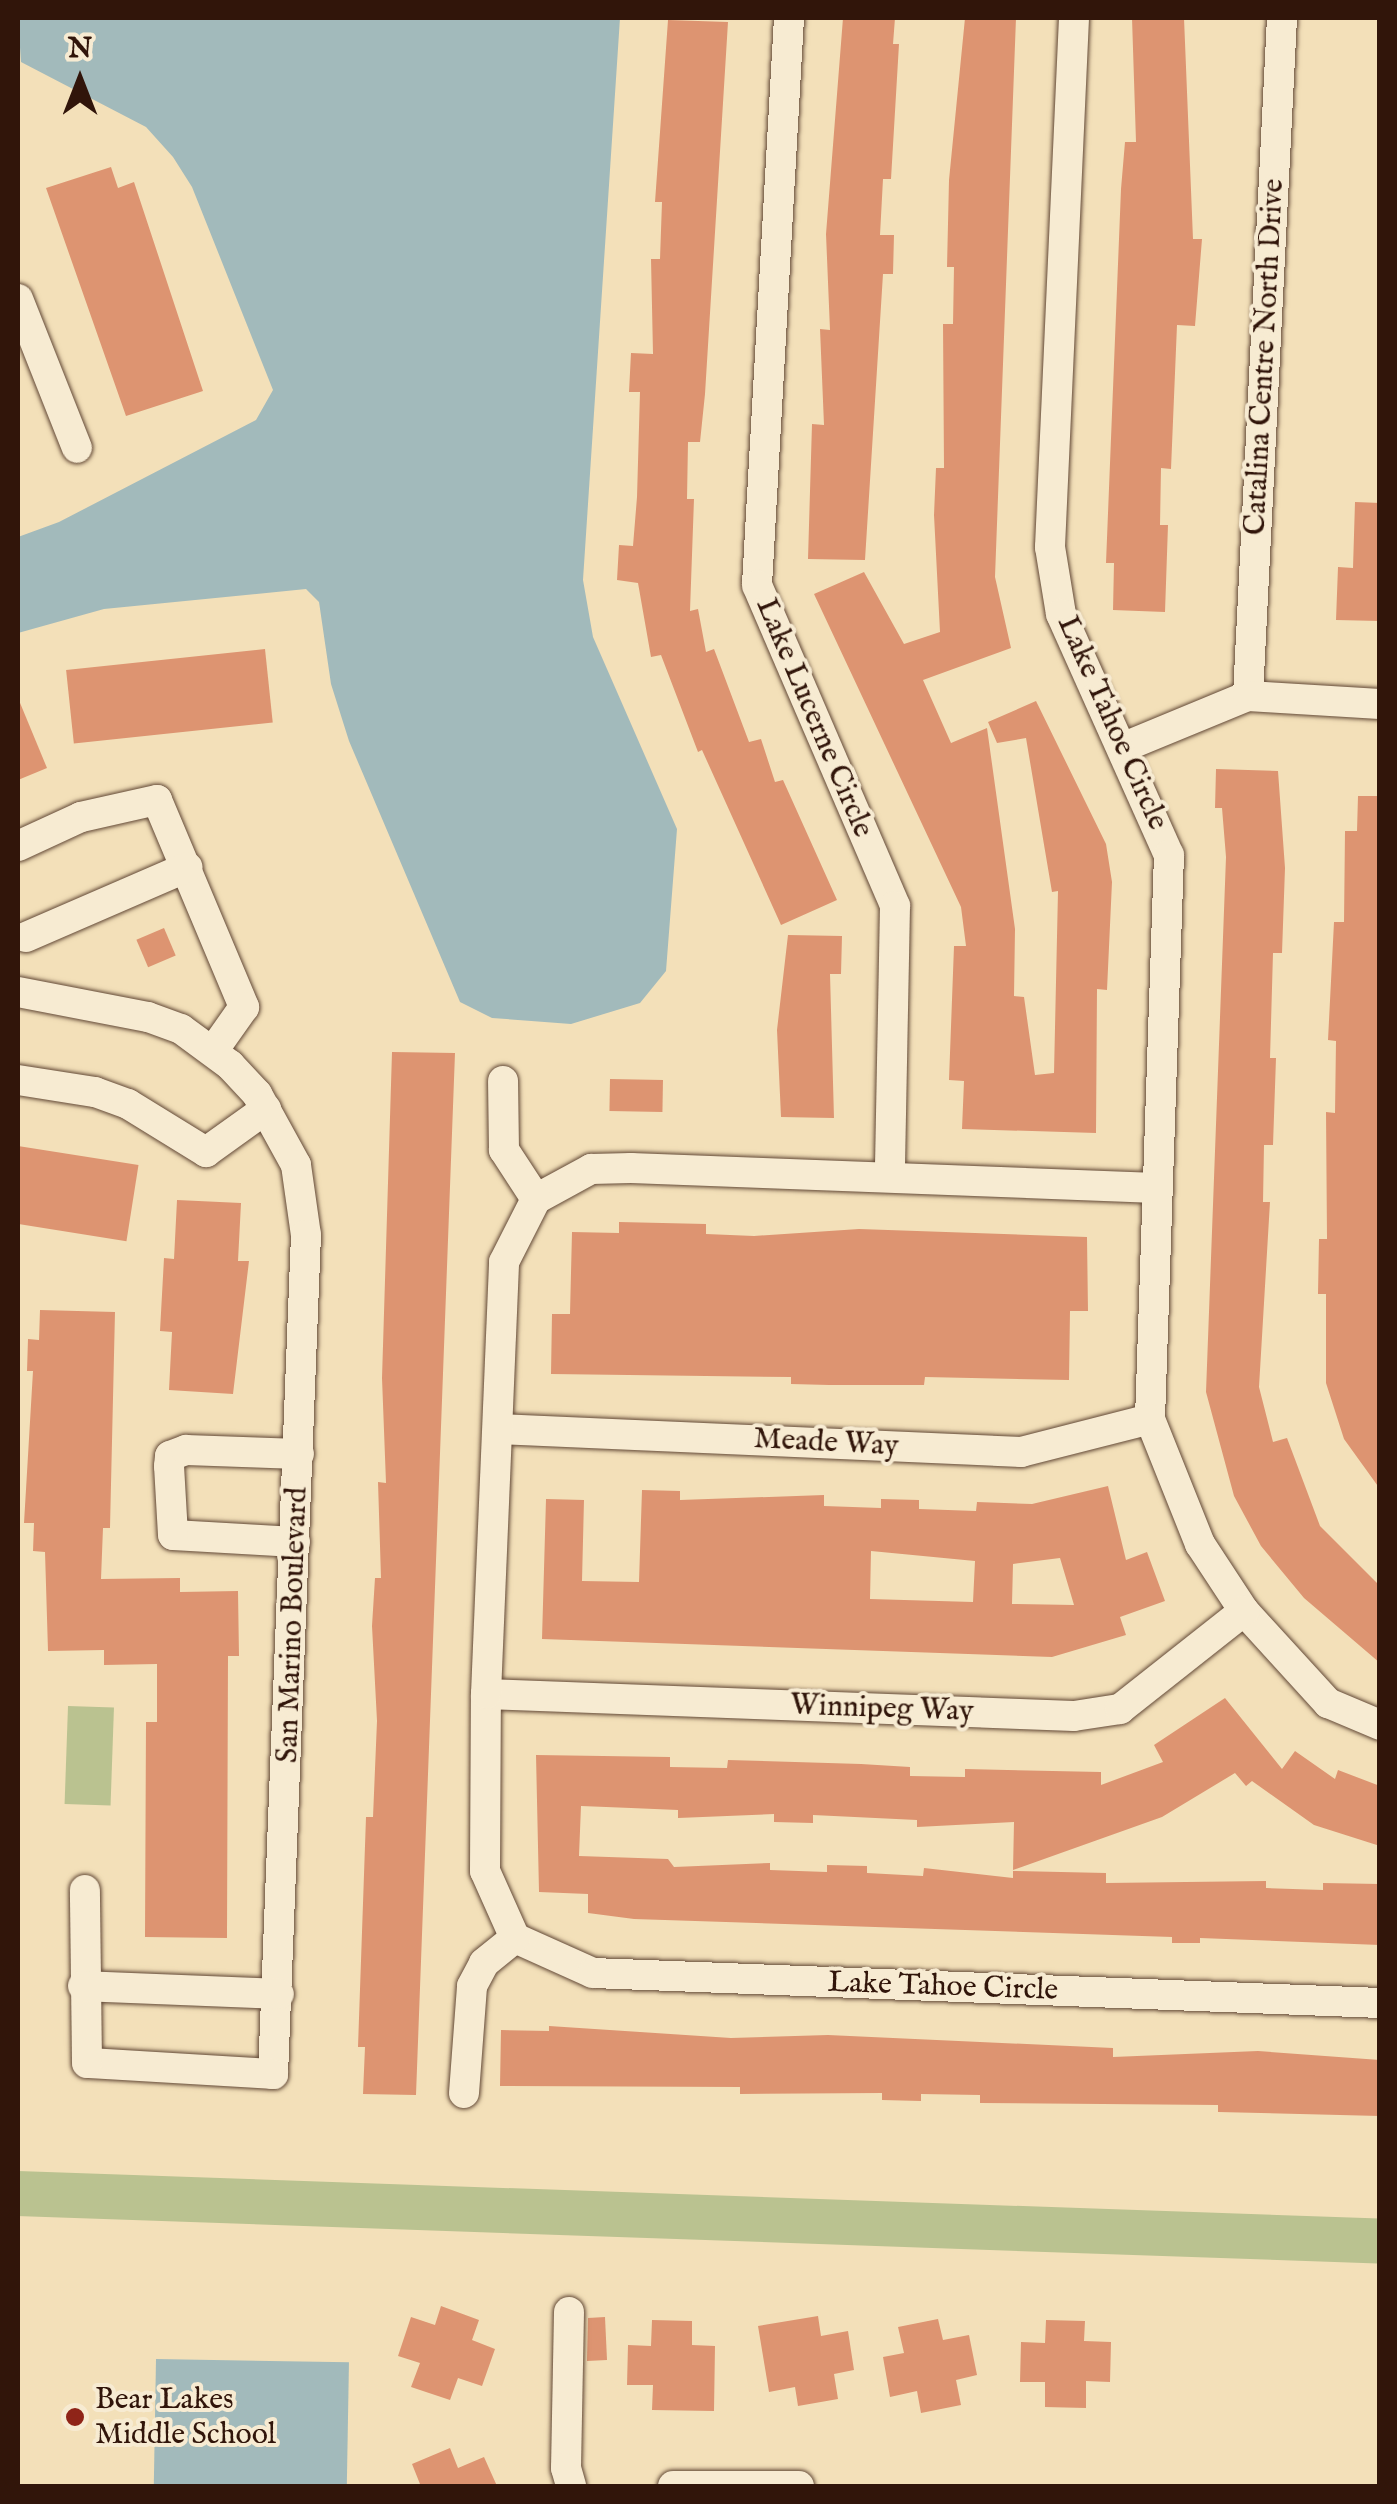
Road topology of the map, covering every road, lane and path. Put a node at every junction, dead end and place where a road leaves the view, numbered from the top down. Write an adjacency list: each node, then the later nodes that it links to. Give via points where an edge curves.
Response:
1 (789, 18): 18 (street, Lake Lucerne Circle, via 756,585 896,906)
2 (1074, 18): 9 (street, Lake Tahoe Circle, via 1050,547 1061,614)
3 (1282, 18): 7 (street, Catalina Centre North Drive)
4 (18, 299): 5 (street)
5 (28, 352): 6 (street)
6 (77, 448)
7 (1248, 696): 8 (street); 9 (street)
8 (1380, 704)
9 (1124, 747): 19 (street, Lake Tahoe Circle, via 1169,855)
10 (18, 846): 11 (street, via 81,816 158,800)
11 (188, 867): 12 (street); 14 (street, via 244,1007)
12 (26, 936)
13 (18, 992): 14 (street, San Marino Boulevard, via 148,1017)
14 (212, 1051): 17 (street, San Marino Boulevard)
15 (18, 1080): 17 (street, via 128,1104 206,1152)
16 (502, 1081): 20 (street, via 504,1150)
17 (266, 1109): 23 (street, San Marino Boulevard, via 296,1166 303,1199)
18 (890, 1174): 19 (street); 20 (street, via 591,1169)
19 (1157, 1188): 21 (street, Lake Tahoe Circle)
20 (536, 1199): 22 (street, via 504,1262)
21 (1150, 1419): 22 (street, Meade Way, via 1020,1452); 25 (street, Lake Tahoe Circle, via 1200,1544)
22 (498, 1429): 26 (street)
23 (299, 1454): 24 (street, San Marino Boulevard); 24 (street, via 186,1450 170,1456 168,1466 173,1535)
24 (296, 1542): 31 (street, San Marino Boulevard)
25 (1244, 1611): 26 (street, Winnipeg Way, via 1120,1708 1074,1716); 27 (street, Lake Tahoe Circle, via 1328,1703)
26 (486, 1694): 29 (street, via 485,1871)
27 (1380, 1725)
28 (85, 1890): 30 (street, San Marino Boulevard)
29 (514, 1938): 32 (street, Lake Tahoe Circle, via 593,1974); 33 (street, via 484,1963 472,1986)
30 (83, 1986): 31 (street); 31 (street, San Marino Boulevard, via 87,2064 263,2076 277,2064)
31 (279, 1994)
32 (1380, 2004)
33 (464, 2093)
34 (569, 2312): 35 (street)
35 (571, 2486)
36 (673, 2486): 37 (street)
37 (799, 2486)

